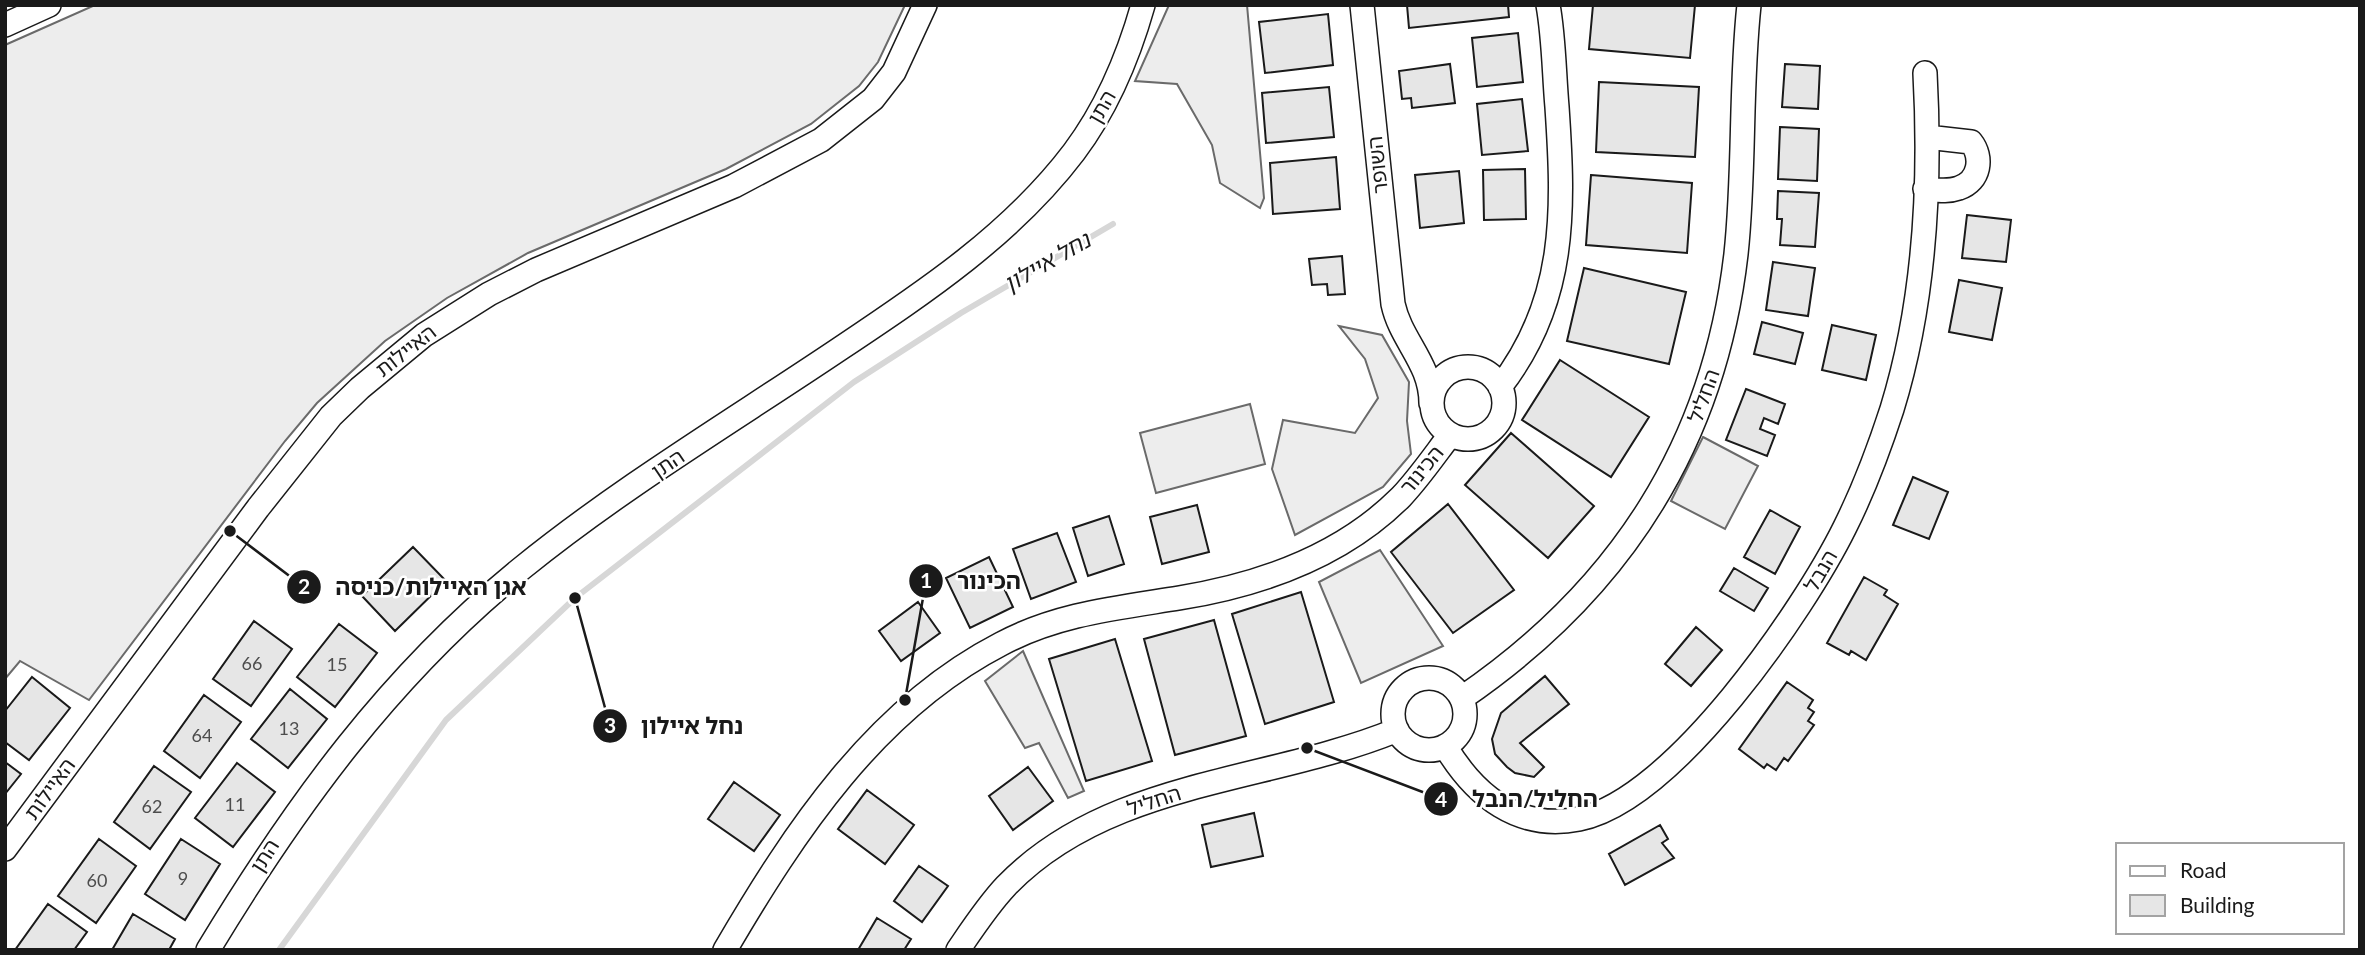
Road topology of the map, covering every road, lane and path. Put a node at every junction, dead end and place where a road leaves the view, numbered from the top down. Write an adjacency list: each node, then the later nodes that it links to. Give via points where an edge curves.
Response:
1 (49, 5): 7 (street)
2 (925, 5): 19 (street, האיילות, via 894,72 873,99 821,140 759,174 489,294 424,335 360,388 331,416 275,486)
3 (1143, 5): 20 (street, התן, via 1132,42 1096,119 1074,152 1023,209 903,307 591,516 480,605 407,677 338,755 280,832)
4 (1362, 5): 11 (street, השופר)
5 (1548, 5): 13 (street, via 1562,177 1558,248 1550,292 1535,333)
6 (1749, 5): 16 (street, החליל, via 1736,254 1717,360 1700,411 1670,477 1615,559 1534,644)
7 (5, 24)
8 (1925, 73): 9 (street, הנבל)
9 (1927, 137): 10 (street, הנבל); 10 (street, via 1970,142 1979,161 1976,172 1962,187)
10 (1925, 189): 18 (street, הנבל, via 1906,355 1870,471 1817,579 1744,684 1701,733 1646,783 1612,806 1582,818 1558,821 1509,811 1469,782)
11 (1398, 323): 12 (street, via 1424,347); 14 (street, השופר, via 1424,366)
12 (1468, 367): 13 (street, via 1485,371); 14 (street, via 1443,377)
13 (1500, 387): 15 (street, via 1503,409 1493,429 1473,439)
14 (1431, 403): 15 (street, via 1438,424)
15 (1450, 435): 21 (street, הכינור, via 1384,513 1322,554 1214,592 1081,613 1002,643 967,664 887,730 834,785 785,851)
16 (1462, 698): 17 (street, via 1441,680 1413,681 1395,702); 18 (street, via 1463,726)
17 (1397, 730): 18 (street, via 1417,748); 22 (street, החליל, via 1339,752 1171,794 1077,831 1006,886)
18 (1445, 747)
19 (5, 849)
20 (208, 950)
21 (725, 950)
22 (958, 950)

